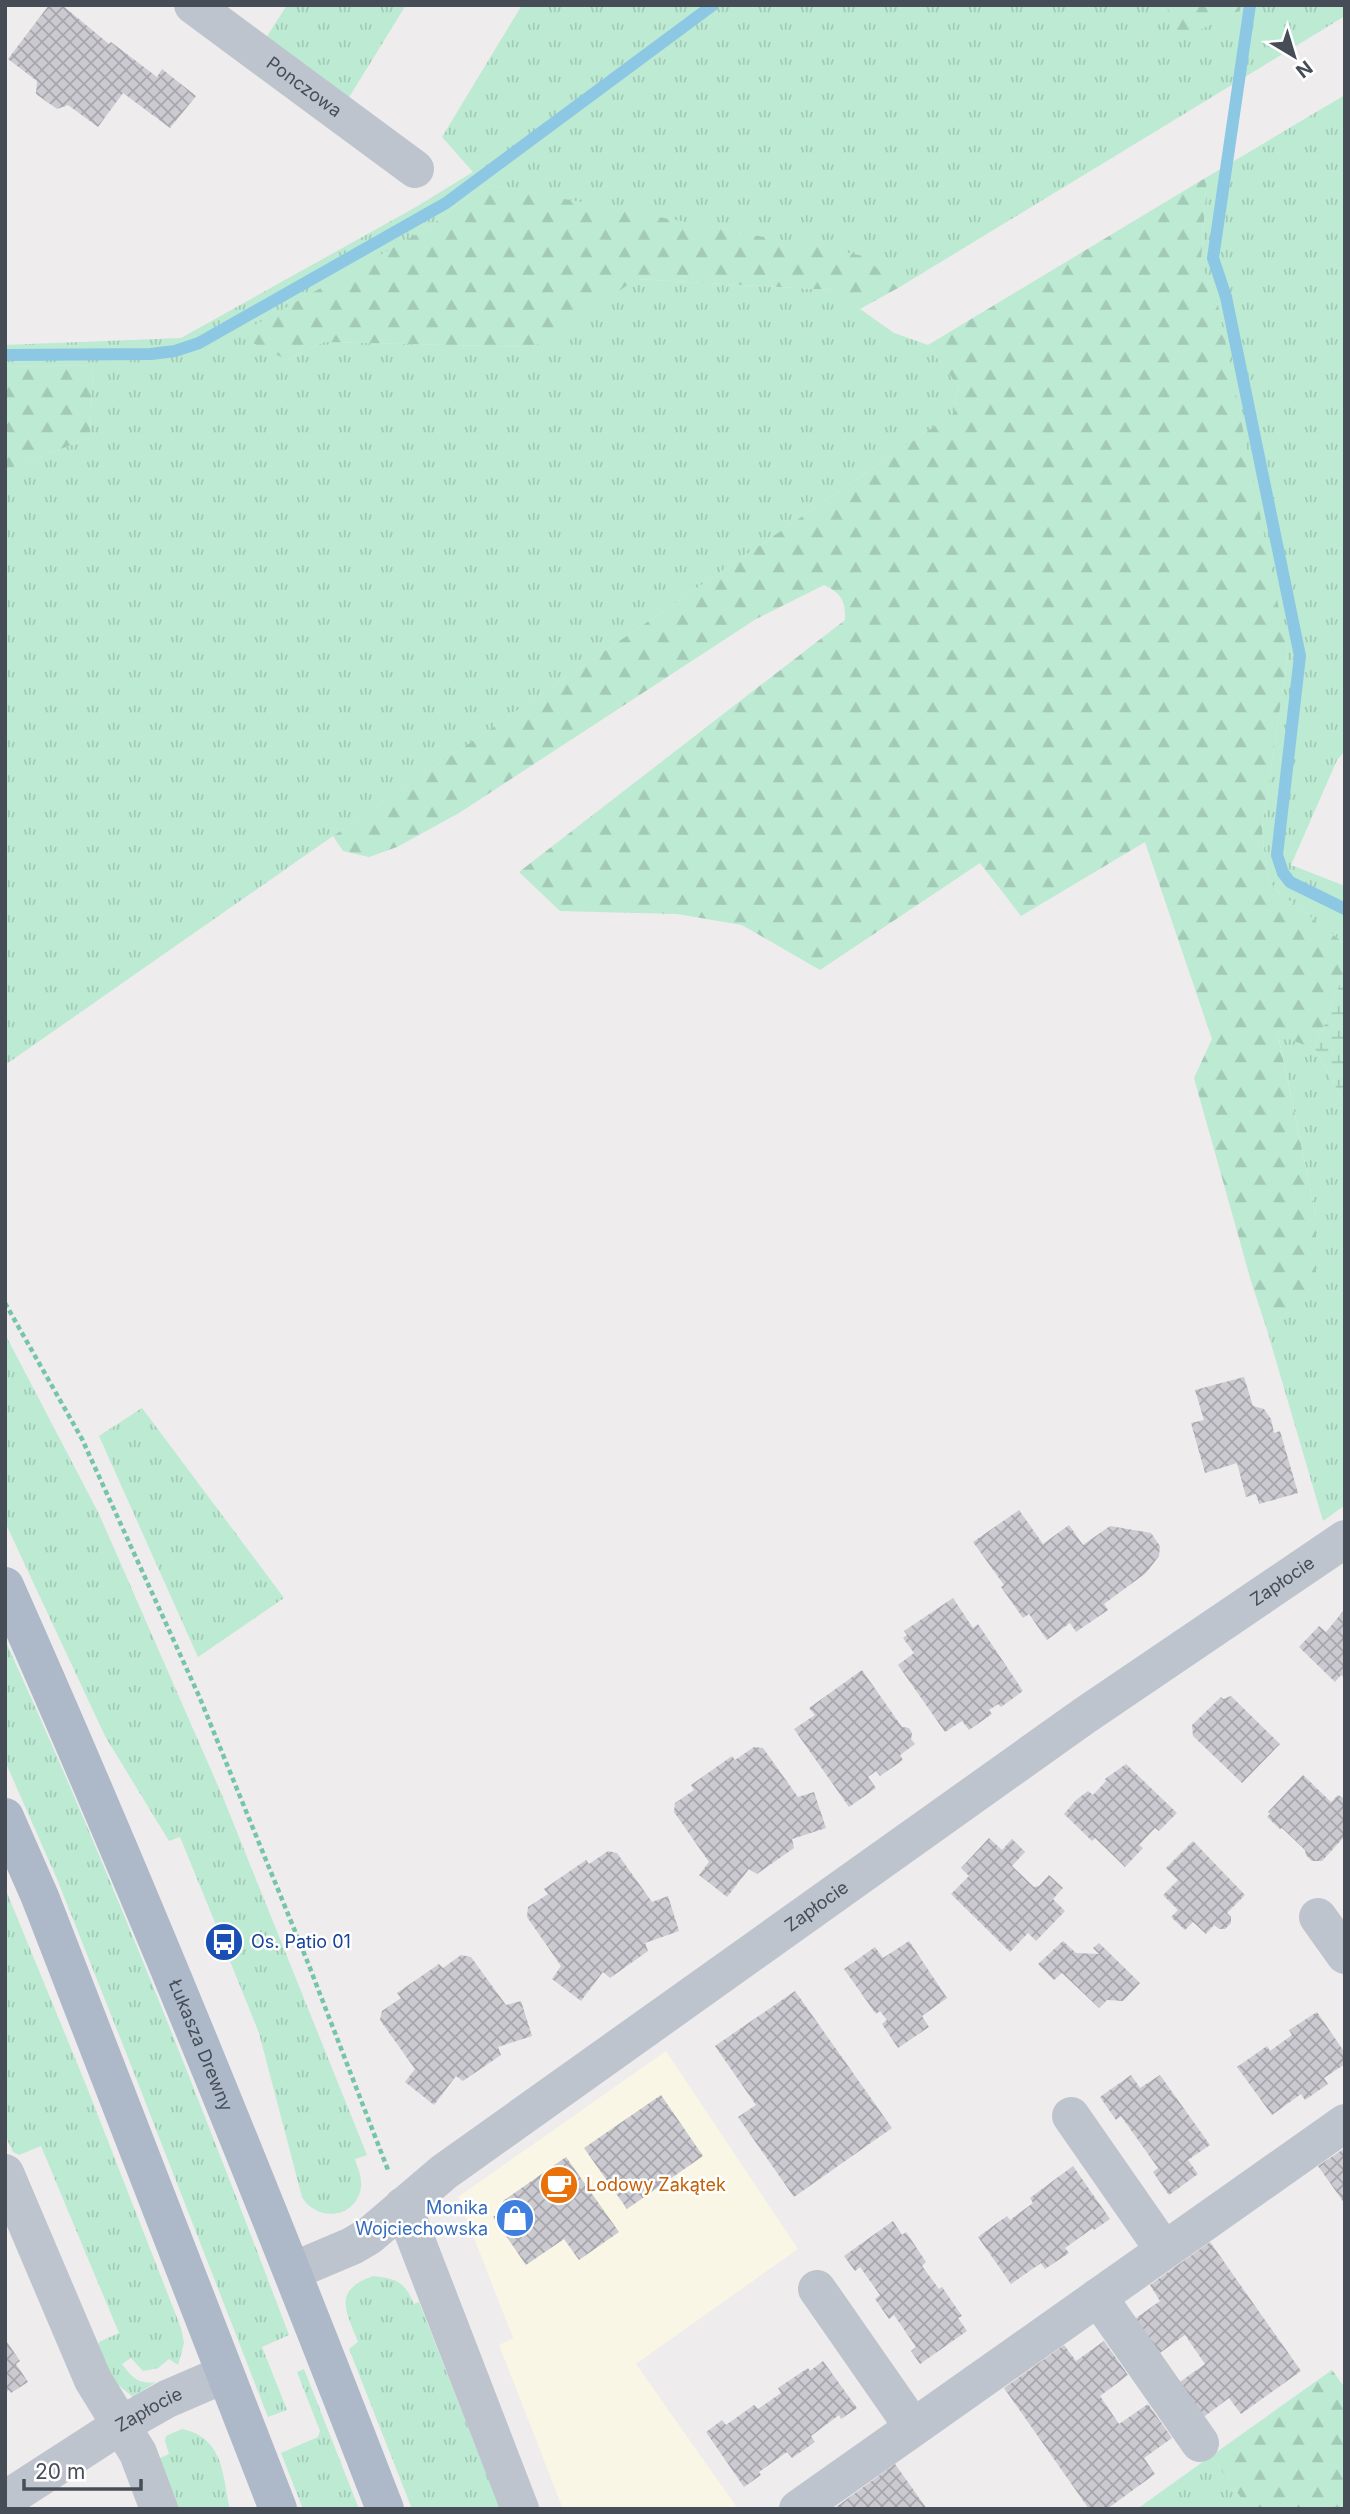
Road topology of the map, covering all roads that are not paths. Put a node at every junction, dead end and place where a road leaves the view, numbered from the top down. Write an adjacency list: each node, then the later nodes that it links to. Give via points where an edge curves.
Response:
1 (193, 5): 2 (street, Ponczowa)
2 (415, 169)
3 (1345, 1539): 11 (street, Zapłocie, via 1084,1716 444,2172)
4 (5, 1586): 13 (main road, Łukasza Drewny)
5 (5, 1817): 16 (main road)
6 (1318, 1917): 7 (street)
7 (1345, 1955)
8 (1071, 2116): 12 (street)
9 (1345, 2123): 12 (street)
10 (5, 2173): 17 (street, via 93,2380)
11 (403, 2206): 13 (street, Zapłocie, via 369,2236); 24 (street)
12 (1164, 2250): 15 (street)
13 (293, 2272): 23 (main road, Łukasza Drewny)
14 (817, 2289): 18 (street)
15 (1098, 2297): 18 (street); 19 (street)
16 (225, 2374): 17 (street, Zapłocie); 22 (main road)
17 (121, 2425): 20 (street, Zapłocie); 21 (street, via 138,2453)
18 (913, 2427): 25 (street)
19 (1200, 2443)
20 (5, 2500)
21 (159, 2509)
22 (278, 2509)
23 (385, 2509)
24 (520, 2509)
25 (798, 2509)

